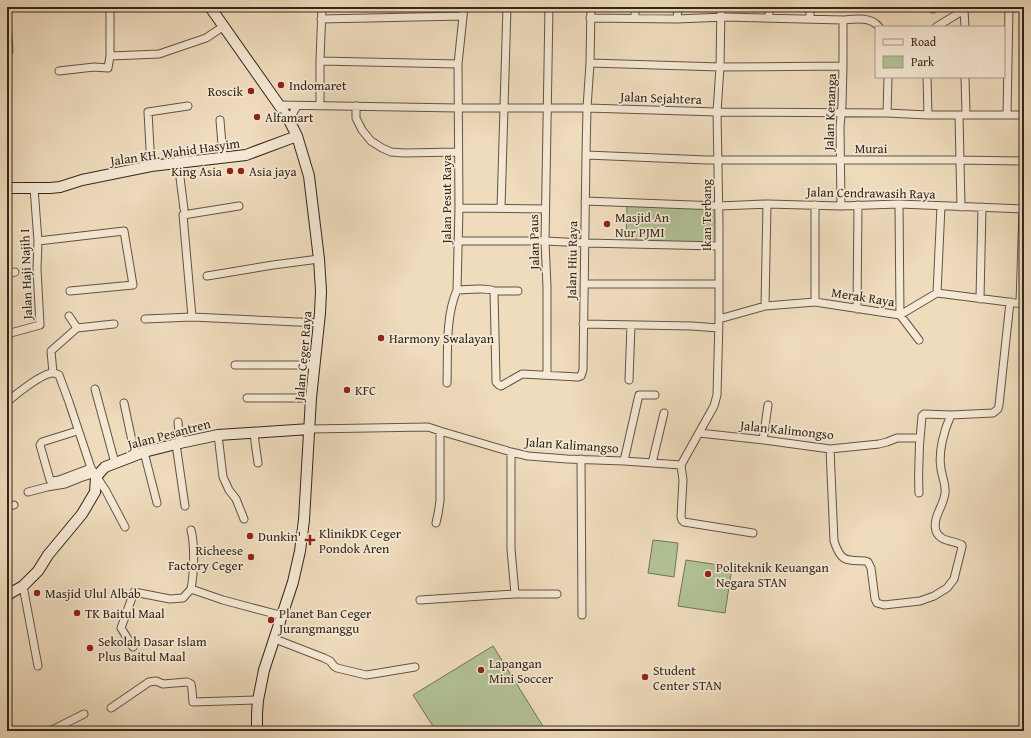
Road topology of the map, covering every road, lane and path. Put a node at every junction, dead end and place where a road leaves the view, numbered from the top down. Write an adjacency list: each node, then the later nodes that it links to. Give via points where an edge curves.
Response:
1 (110, 7): 30 (street)
2 (210, 7): 25 (main road, Jalan Ceger Raya)
3 (322, 7): 22 (street)
4 (464, 7): 15 (street, Jalan Pesut Raya)
5 (507, 7): 46 (street)
6 (549, 7): 47 (street, Jalan Paus)
7 (591, 7): 17 (street, Jalan Hiu Raya)
8 (636, 7): 18 (street)
9 (678, 7): 19 (street)
10 (721, 7): 16 (street, Ikan Terbang)
11 (769, 7): 20 (street)
12 (810, 7): 21 (street)
13 (1009, 7): 54 (street)
14 (966, 9): 27 (street); 28 (street)
15 (463, 16): 22 (street); 33 (street, Jalan Pesut Raya)
16 (721, 17): 19 (street); 20 (street); 35 (street, Ikan Terbang)
17 (590, 18): 18 (street); 32 (street, Jalan Hiu Raya)
18 (635, 18): 19 (street)
19 (677, 18)
20 (769, 18): 21 (street)
21 (810, 18): 23 (street)
22 (321, 19): 31 (street)
23 (842, 20): 26 (street, via 859,18); 34 (street, Jalan Kenanga)
24 (7, 22): 29 (street)
25 (224, 26): 30 (street, via 206,38 159,54); 40 (main road, Jalan Ceger Raya)
26 (878, 26)
27 (938, 26)
28 (965, 26)
29 (10, 51)
30 (110, 56): 36 (street, via 108,68)
31 (320, 61): 33 (street); 43 (street)
32 (590, 63): 35 (street); 48 (street, Jalan Hiu Raya)
33 (458, 64): 45 (street, Jalan Pesut Raya)
34 (843, 66): 35 (street); 50 (street, Jalan Kenanga)
35 (720, 67): 49 (street, Ikan Terbang)
36 (59, 71)
37 (888, 78): 51 (street)
38 (927, 78): 52 (street)
39 (965, 78): 53 (street)
40 (279, 105): 42 (street, Jalan Sejahtera); 56 (main road, Jalan Ceger Raya)
41 (188, 106): 67 (street, via 148,112)
42 (297, 106): 43 (street, Jalan Sejahtera); 56 (street)
43 (320, 106): 44 (street, Jalan Sejahtera)
44 (356, 106): 45 (street, Jalan Sejahtera); 59 (street, via 356,118 362,130 371,142 382,148 404,153)
45 (458, 108): 46 (street, Jalan Sejahtera); 59 (street, Jalan Pesut Raya)
46 (504, 108): 47 (street, Jalan Sejahtera); 82 (street)
47 (548, 108): 48 (street, Jalan Sejahtera); 84 (street, Jalan Paus)
48 (587, 108): 49 (street, Jalan Sejahtera); 60 (street, Jalan Hiu Raya)
49 (717, 112): 50 (street, Jalan Sejahtera); 62 (street, Ikan Terbang)
50 (841, 113): 51 (street, Jalan Sejahtera); 63 (street, Jalan Kenanga)
51 (887, 113): 52 (street, Jalan Sejahtera)
52 (928, 115): 53 (street, Jalan Sejahtera)
53 (963, 115): 54 (street, Jalan Sejahtera); 64 (street)
54 (1007, 115): 55 (street, Jalan Sejahtera)
55 (1024, 115)
56 (288, 118): 58 (main road, Jalan Ceger Raya)
57 (220, 120): 61 (street)
58 (297, 136): 61 (main road, Jalan KH. Wahid Hasyim, via 246,155); 91 (main road, Jalan Ceger Raya, via 309,176)
59 (458, 152): 81 (street, Jalan Pesut Raya)
60 (586, 155): 62 (street, Murai); 70 (street, Jalan Hiu Raya)
61 (223, 158): 65 (main road, Jalan KH. Wahid Hasyim)
62 (718, 160): 63 (street, Murai); 76 (street, Ikan Terbang)
63 (841, 160): 64 (street, Murai); 77 (street, Jalan Kenanga)
64 (960, 160): 66 (street, Murai); 79 (street)
65 (178, 162): 67 (main road, Jalan KH. Wahid Hasyim); 83 (street)
66 (1024, 162)
67 (151, 166): 69 (main road, Jalan KH. Wahid Hasyim, via 60,187)
68 (7, 188): 69 (main road, Jalan KH. Wahid Hasyim)
69 (34, 188): 86 (street, Jalan Haji Najih I)
70 (585, 201): 76 (street, Jalan Cendrawasih Raya); 89 (street, Jalan Hiu Raya)
71 (767, 204): 73 (street, Jalan Cendrawasih Raya); 76 (street, Jalan Cendrawasih Raya); 106 (street)
72 (899, 204): 74 (street, Jalan Cendrawasih Raya); 78 (street, Jalan Cendrawasih Raya); 108 (street)
73 (815, 205): 77 (street, Jalan Cendrawasih Raya); 103 (street)
74 (858, 205): 77 (street, Jalan Cendrawasih Raya); 107 (street)
75 (239, 206): 110 (street, via 183,215)
76 (719, 206): 90 (street, Ikan Terbang)
77 (841, 206)
78 (941, 206): 79 (street, Jalan Cendrawasih Raya); 101 (street)
79 (960, 206): 80 (street, Jalan Cendrawasih Raya)
80 (982, 207): 85 (street, Jalan Cendrawasih Raya); 102 (street)
81 (459, 208): 82 (street); 87 (street, Jalan Pesut Raya)
82 (501, 208): 84 (street)
83 (184, 209)
84 (546, 209): 88 (street, Jalan Paus)
85 (1023, 209): 105 (street)
86 (38, 241): 98 (street, via 124,231 133,285); 119 (street, Jalan Haji Najih I, via 40,325)
87 (458, 241): 88 (street); 97 (street, Jalan Pesut Raya)
88 (545, 241): 89 (street); 124 (street, Jalan Paus)
89 (584, 243): 90 (street); 95 (street, Jalan Hiu Raya)
90 (718, 246): 96 (street, Ikan Terbang)
91 (319, 259): 94 (street); 113 (main road, Jalan Ceger Raya)
92 (15, 272): 93 (street)
93 (7, 274)
94 (208, 276)
95 (584, 284): 96 (street); 115 (street, Jalan Hiu Raya)
96 (718, 284): 112 (street, Ikan Terbang)
97 (457, 290): 99 (street); 126 (street, Jalan Pesut Raya, via 452,300 449,320)
98 (70, 291)
99 (494, 291): 100 (street); 124 (street, via 496,382 501,386 522,374)
100 (518, 291)
101 (936, 293): 102 (street); 108 (street, Merak Raya)
102 (980, 299): 104 (street)
103 (815, 302): 106 (street, Merak Raya); 107 (street, Merak Raya)
104 (1010, 302): 105 (street); 135 (street, via 998,409 993,413)
105 (1022, 304)
106 (765, 306): 112 (street, Merak Raya)
107 (857, 309): 108 (street, Merak Raya)
108 (900, 315): 120 (street)
109 (69, 316): 117 (street)
110 (192, 317): 111 (street); 113 (street)
111 (145, 319)
112 (718, 319): 118 (street)
113 (320, 323): 122 (main road, Jalan Ceger Raya)
114 (114, 324): 117 (street)
115 (583, 324): 116 (street); 124 (street, Jalan Hiu Raya, via 581,376)
116 (631, 325): 118 (street); 125 (street)
117 (77, 328): 123 (street, via 51,351)
118 (718, 328): 141 (street, via 717,395)
119 (7, 334)
120 (919, 340)
121 (235, 365): 122 (street)
122 (314, 365): 130 (main road, Jalan Ceger Raya)
123 (53, 373): 131 (street, via 45,375); 155 (street, via 59,375)
124 (547, 376)
125 (629, 380)
126 (447, 383)
127 (95, 389): 151 (street)
128 (655, 395): 150 (street, via 638,394)
129 (247, 398): 130 (street)
130 (311, 398): 137 (main road, Jalan Ceger Raya)
131 (7, 402)
132 (124, 404): 148 (street)
133 (768, 405): 144 (street)
134 (664, 413): 152 (street)
135 (951, 415): 143 (street, via 924,414); 146 (street, via 942,446 940,467 945,493 935,521 939,536 962,547 954,579 947,588 924,600 884,605 877,603 868,562 846,560 837,551 834,541)
136 (178, 422): 145 (street)
137 (310, 429): 138 (street, Jalan Kalimangso, via 422,426); 140 (main road, Jalan Pesantren); 172 (main road, Jalan Ceger Raya, via 300,551)
138 (440, 431): 147 (street, Jalan Kalimangso); 161 (street, via 440,501)
139 (74, 432): 155 (street, via 42,442 40,445 50,480)
140 (254, 432): 142 (main road, Jalan Pesantren); 153 (street)
141 (699, 433): 144 (street, Jalan Kalimongso); 154 (street)
142 (218, 435): 145 (main road, Jalan Pesantren); 160 (street, via 223,477)
143 (919, 438): 146 (street, Jalan Kalimongso, via 897,438 879,444); 157 (street)
144 (763, 440): 146 (street, Jalan Kalimongso)
145 (178, 444): 148 (main road, Jalan Pesantren); 159 (street)
146 (830, 449)
147 (511, 452): 149 (street, Jalan Kalimangso, via 528,456); 167 (street, via 511,549)
148 (139, 453): 151 (main road, Jalan Pesantren); 158 (street)
149 (581, 459): 150 (street, Jalan Kalimangso); 171 (street)
150 (624, 461): 152 (street, Jalan Kalimangso)
151 (115, 463): 155 (main road, Jalan Pesantren)
152 (652, 463): 154 (street, Jalan Kalimangso)
153 (258, 464)
154 (681, 465): 164 (street, via 684,522)
155 (93, 472): 156 (street, via 65,484); 162 (street); 165 (main road, via 95,492 82,514 42,566)
156 (28, 492)
157 (919, 493)
158 (157, 504)
159 (184, 506)
160 (244, 519)
161 (436, 523)
162 (125, 527)
163 (191, 530): 166 (street, via 194,555)
164 (753, 533)
165 (23, 586): 169 (main road); 175 (street)
166 (192, 589): 172 (street); 174 (street, via 183,598 170,599 134,592 121,628)
167 (514, 594): 168 (street); 170 (street)
168 (557, 594)
169 (7, 595)
170 (420, 600)
171 (582, 615)
172 (283, 616): 173 (main road, Jalan Ceger Raya)
173 (275, 639): 176 (street, via 324,658 337,668 354,673 366,675); 177 (main road, Jalan Ceger Raya, via 264,670)
174 (133, 647)
175 (38, 666)
176 (415, 667)
177 (258, 700): 178 (street, via 192,702 191,684 162,684 153,681); 182 (main road, Jalan Ceger Raya)
178 (111, 708)
179 (84, 714): 180 (street)
180 (62, 728): 181 (street)
181 (50, 731)
182 (257, 731)

